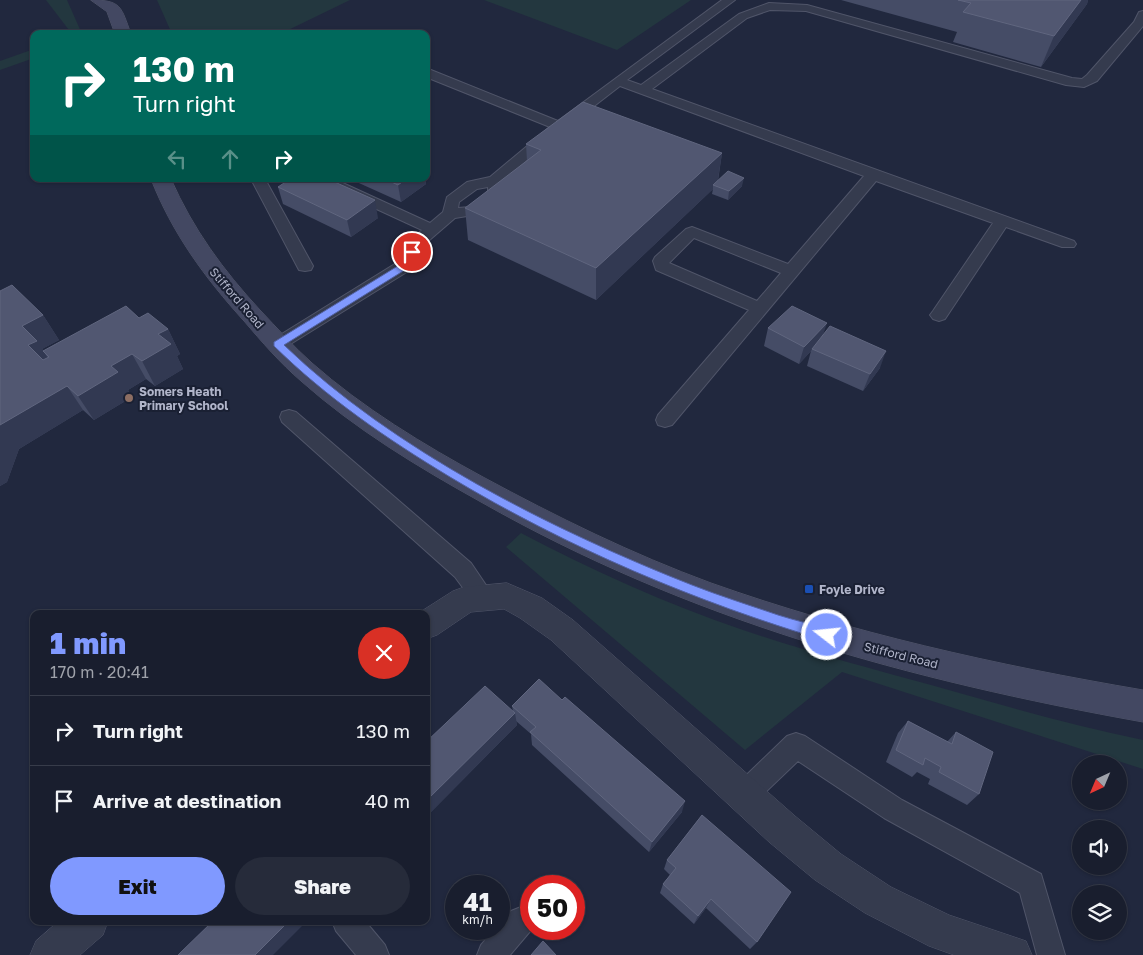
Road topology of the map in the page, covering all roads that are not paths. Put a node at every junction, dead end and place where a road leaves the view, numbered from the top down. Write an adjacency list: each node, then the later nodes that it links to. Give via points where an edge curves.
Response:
1 (99, 0): 4 (main road)
2 (729, 0): 9 (lane)
3 (1140, 1): 5 (lane)
4 (118, 5): 7 (main road)
5 (1143, 6)
6 (1143, 14): 10 (lane, via 1092,78 1084,83 807,8 769,6 743,16)
7 (122, 30)
8 (430, 74): 11 (lane)
9 (618, 81): 10 (lane); 11 (lane)
10 (643, 90): 12 (lane)
11 (560, 126): 13 (lane)
12 (874, 174): 18 (lane); 22 (lane)
13 (495, 181): 17 (lane, via 472,185 452,200); 17 (lane, via 495,196 474,211)
14 (162, 182): 25 (main road, Stifford Road, via 183,226 204,258)
15 (260, 182): 21 (lane)
16 (330, 182): 19 (lane)
17 (450, 214): 19 (lane)
18 (1002, 220): 20 (lane); 24 (lane)
19 (431, 228): 25 (lane, via 404,266)
20 (1068, 244)
21 (305, 266)
22 (790, 271): 23 (lane); 23 (lane, via 692,232 661,261 662,266)
23 (759, 308): 27 (lane)
24 (939, 315)
25 (278, 344): 30 (main road, Stifford Road, via 348,405 494,498 596,549 689,589 778,621 860,645 992,678)
26 (289, 418): 28 (lane, via 463,570)
27 (665, 420)
28 (483, 597): 29 (street, via 464,600); 31 (street, via 507,596 562,630)
29 (430, 621)
30 (1143, 706)
31 (744, 794): 38 (street, via 828,868 878,900 942,932); 39 (lane, via 796,745 893,809 1031,884)
32 (520, 922): 37 (lane)
33 (84, 925): 35 (street)
34 (349, 925): 36 (lane)
35 (50, 955)
36 (375, 955)
37 (491, 955)
38 (1012, 955)
39 (1050, 955)

